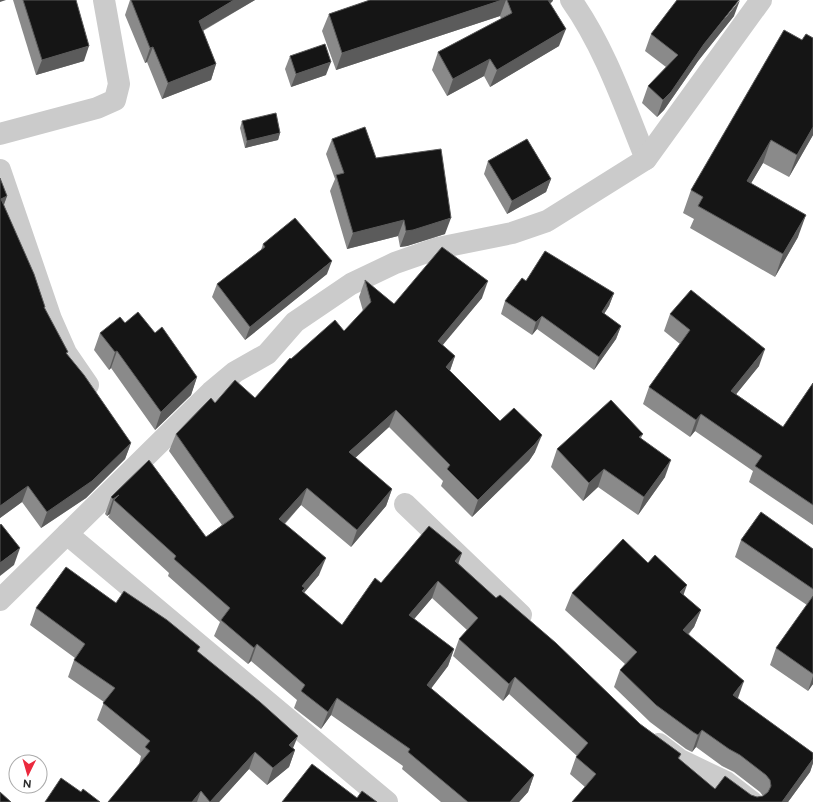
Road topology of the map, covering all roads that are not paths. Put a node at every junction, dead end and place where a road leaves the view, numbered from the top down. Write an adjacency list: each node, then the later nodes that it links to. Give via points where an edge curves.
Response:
1 (104, 0): 4 (street, via 119,84 115,100 97,108)
2 (572, 0): 5 (street, via 605,61)
3 (761, 0): 5 (street)
4 (0, 134)
5 (646, 159): 9 (street, via 547,221 512,233 438,248 396,263 351,284 295,322 267,354 235,372 211,392)
6 (0, 170): 7 (street, via 51,319 66,353)
7 (101, 403)
8 (128, 441): 9 (street)
9 (141, 460): 11 (street)
10 (405, 504): 13 (street)
11 (67, 534): 12 (street); 15 (street)
12 (0, 600)
13 (535, 628)
14 (642, 732): 16 (street, via 680,760 726,782)
15 (387, 802)
16 (752, 802)

